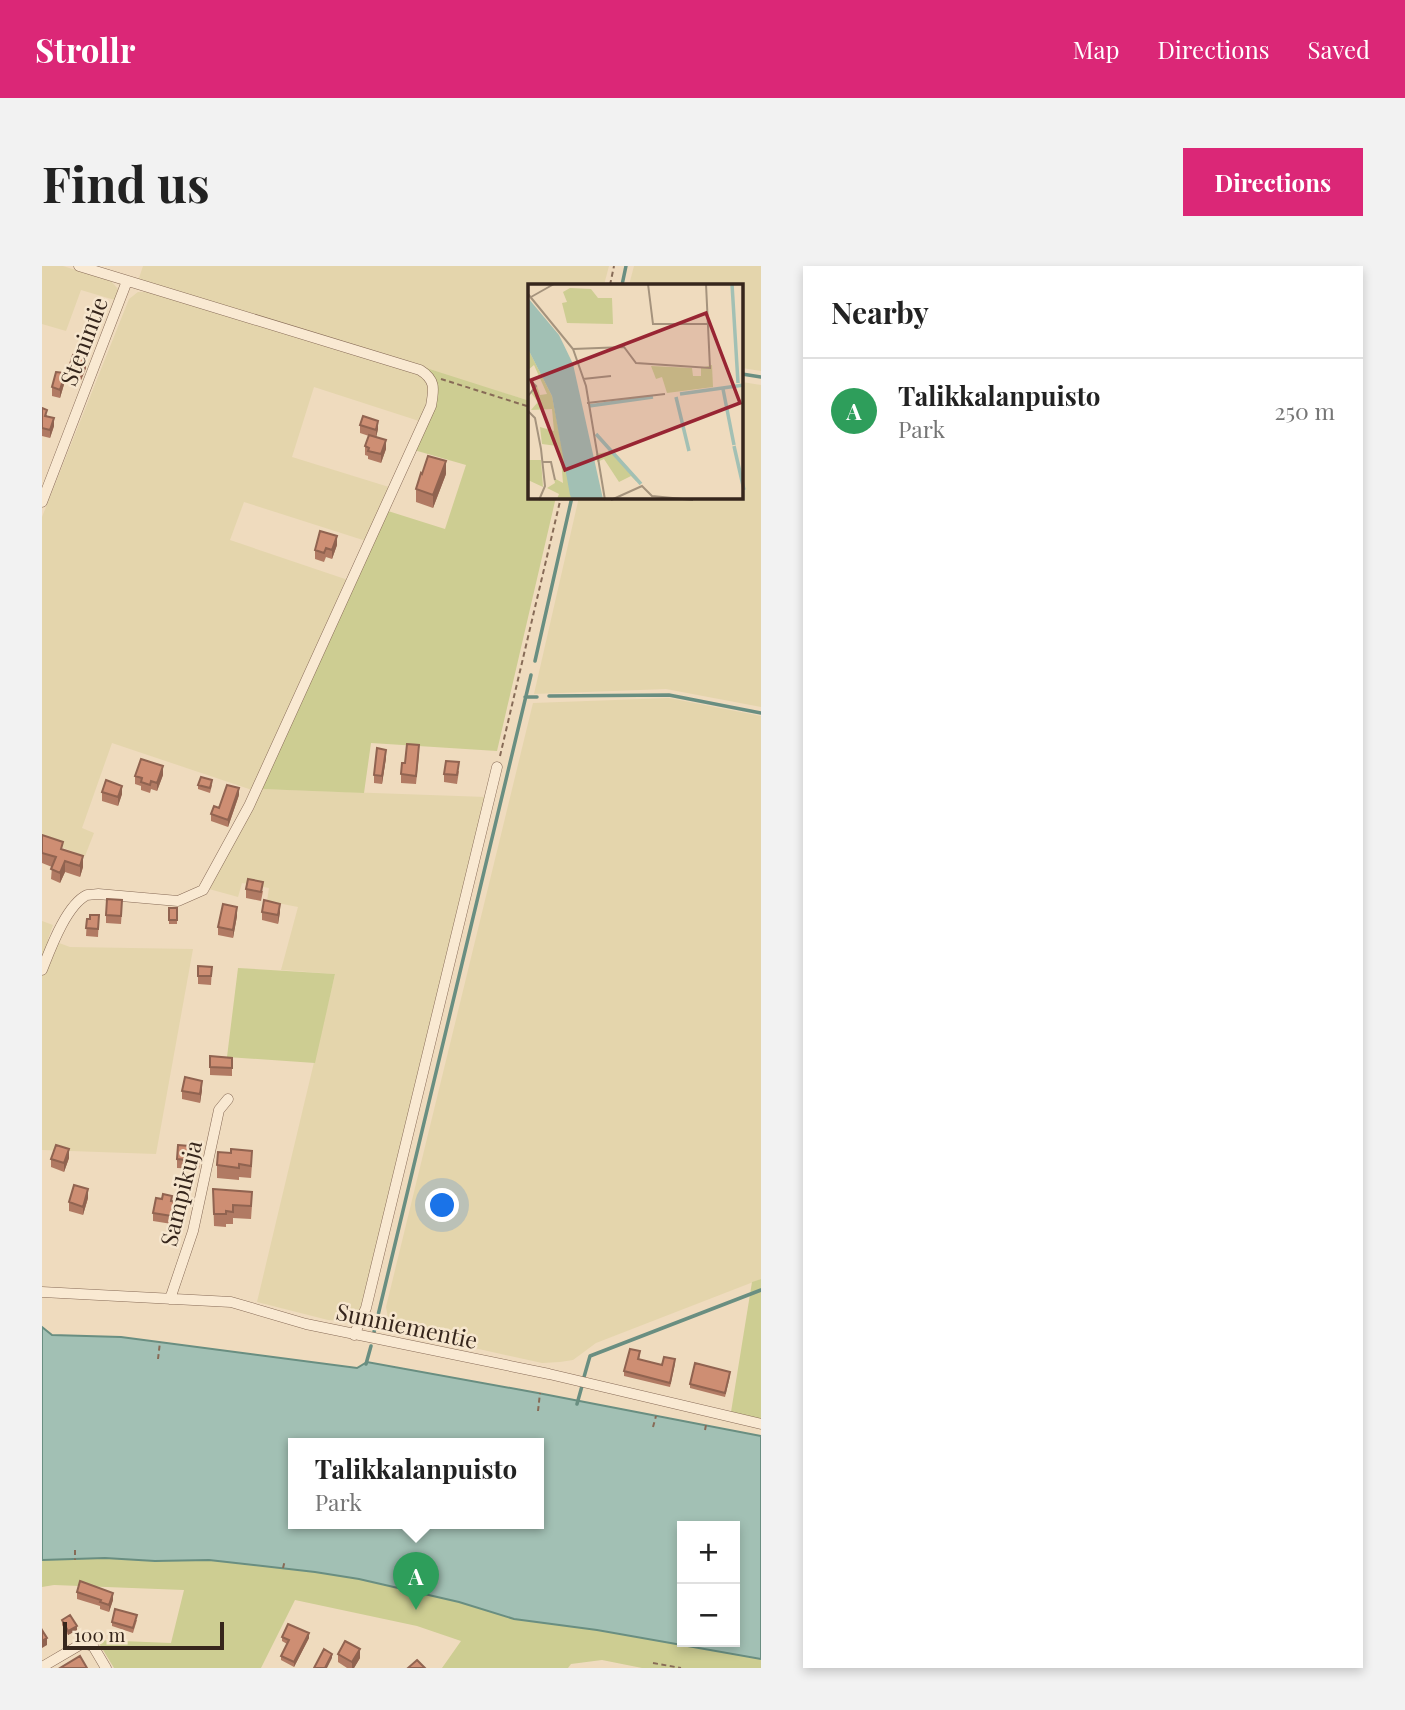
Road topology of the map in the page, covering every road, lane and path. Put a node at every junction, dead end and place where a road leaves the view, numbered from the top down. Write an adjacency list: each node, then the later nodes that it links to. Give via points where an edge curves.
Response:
1 (79, 266): 3 (street, Stenintie)
2 (614, 266): 4 (path)
3 (127, 281): 5 (street); 8 (street, Stenintie)
4 (610, 284)
5 (428, 375): 6 (path); 10 (street, via 435,388 431,406 249,806 203,890 178,901 88,895 58,930)
6 (528, 406)
7 (561, 499): 9 (path)
8 (42, 502)
9 (497, 767): 14 (street, via 366,1308)
10 (42, 970)
11 (228, 1099): 13 (street, Sampikuja, via 219,1110 193,1231)
12 (42, 1292): 13 (street, Sunniementie)
13 (170, 1298): 14 (street, Sunniementie, via 231,1302)
14 (354, 1335): 20 (street, Sunniementie, via 549,1374)
15 (160, 1342): 16 (path)
16 (158, 1359)
17 (540, 1393): 18 (path)
18 (538, 1411)
19 (656, 1416): 22 (path)
20 (761, 1424)
21 (706, 1425): 23 (path)
22 (653, 1427)
23 (705, 1430)
24 (75, 1550): 25 (path)
25 (75, 1560)
26 (285, 1560): 27 (path)
27 (283, 1568)
28 (653, 1663): 31 (path)
29 (42, 1667): 30 (street, via 83,1643 93,1646)
30 (106, 1668)
31 (681, 1668)

